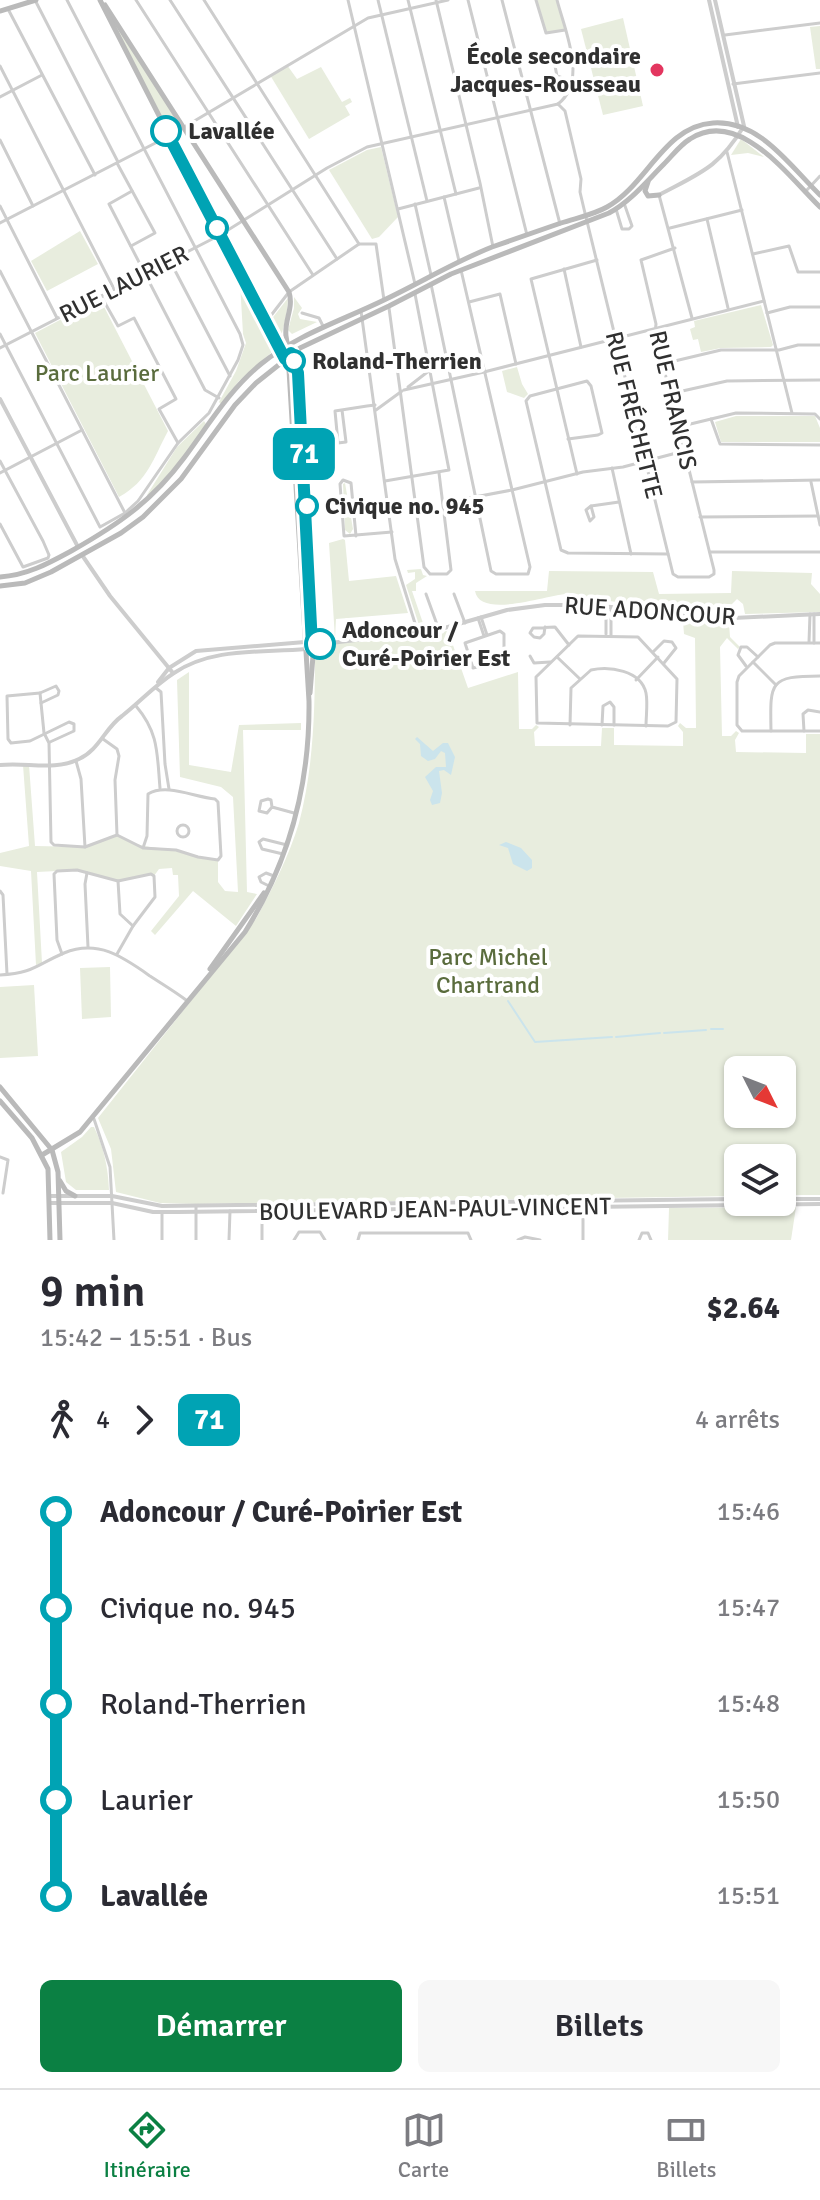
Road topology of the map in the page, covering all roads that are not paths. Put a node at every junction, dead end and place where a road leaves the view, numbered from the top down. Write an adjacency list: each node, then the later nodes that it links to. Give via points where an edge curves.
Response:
1 (35, 0): 18 (main road); 50 (street)
2 (67, 0): 48 (street)
3 (101, 0): 41 (main road); 44 (main road)
4 (136, 0): 37 (street)
5 (170, 0): 34 (street)
6 (204, 0): 30 (street)
7 (348, 0): 22 (street)
8 (378, 0): 20 (street)
9 (408, 0): 17 (street)
10 (448, 0): 16 (street)
11 (468, 0): 38 (street)
12 (502, 0): 36 (street)
13 (536, 0): 23 (street, via 546,33)
14 (557, 0): 23 (street)
15 (712, 0): 24 (street); 31 (street)
16 (436, 1): 17 (street); 39 (street)
17 (410, 8): 20 (street); 42 (street)
18 (8, 9): 19 (main road); 28 (street)
19 (0, 11)
20 (381, 15): 22 (street); 45 (street)
21 (820, 23): 24 (street)
22 (354, 25): 30 (street); 47 (street)
23 (565, 30): 25 (street)
24 (724, 35): 31 (street)
25 (572, 61): 29 (street); 29 (street, via 555,66 557,76)
26 (0, 66): 32 (street)
27 (820, 73): 31 (street)
28 (42, 75): 32 (street); 51 (street)
29 (574, 82): 35 (street)
30 (256, 84): 34 (street); 52 (street)
31 (732, 84): 40 (street)
32 (13, 90): 33 (street); 58 (street)
33 (0, 97)
34 (233, 98): 37 (street); 57 (street)
35 (558, 104): 36 (street, RUE LAURIER); 75 (street, RUE FRÉCHETTE, via 565,111)
36 (530, 110): 38 (street, RUE LAURIER); 80 (street)
37 (208, 113): 41 (street); 68 (street)
38 (498, 117): 39 (street, RUE LAURIER); 83 (street)
39 (466, 125): 42 (street, RUE LAURIER); 56 (street)
40 (741, 126): 43 (street); 55 (main road, via 769,144); 75 (main road, via 710,123 685,131 617,201)
41 (185, 127): 44 (street); 78 (main road)
42 (441, 130): 45 (street, RUE LAURIER); 61 (street)
43 (739, 134): 49 (street); 54 (main road, via 718,130 697,135); 60 (main road)
44 (169, 136): 48 (street); 82 (main road)
45 (411, 137): 47 (street, RUE LAURIER); 65 (street)
46 (0, 140): 70 (street)
47 (382, 143): 52 (street, RUE LAURIER); 72 (street)
48 (144, 149): 50 (street); 87 (street)
49 (727, 152): 62 (street); 74 (street)
50 (118, 163): 51 (street); 59 (street)
51 (95, 175): 58 (street)
52 (315, 175): 57 (street, RUE LAURIER); 84 (street)
53 (820, 176): 55 (street)
54 (650, 178): 62 (main road, via 646,194); 66 (main road)
55 (811, 186): 60 (street); 63 (main road)
56 (479, 188): 61 (street); 86 (street)
57 (292, 190): 68 (street, RUE LAURIER); 90 (street)
58 (63, 191): 70 (street); 103 (street)
59 (132, 191): 85 (street, via 109,204); 85 (street, via 155,233)
60 (804, 192): 71 (main road)
61 (456, 194): 64 (street)
62 (659, 195): 81 (street)
63 (820, 195)
64 (444, 197): 65 (street); 93 (street)
65 (427, 201): 67 (street)
66 (624, 203): 73 (main road); 73 (street, via 629,229 622,229)
67 (415, 204): 72 (street); 100 (street)
68 (267, 205): 78 (street, RUE LAURIER); 99 (street)
69 (0, 206): 77 (street)
70 (33, 206): 77 (street)
71 (820, 207)
72 (398, 209): 101 (street)
73 (616, 209): 75 (main road)
74 (742, 210): 76 (street); 89 (street)
75 (586, 219): 80 (main road); 91 (street, RUE FRÉCHETTE); 95 (main road)
76 (707, 219): 81 (street); 112 (street)
77 (7, 220): 79 (street); 116 (street)
78 (243, 220): 82 (street, RUE LAURIER); 104 (main road)
79 (0, 223)
80 (560, 224): 83 (main road)
81 (670, 228): 88 (street)
82 (220, 235): 87 (street, RUE LAURIER); 119 (main road)
83 (527, 235): 86 (main road)
84 (359, 244): 90 (street); 107 (street, via 376,244)
85 (131, 246): 98 (street)
86 (493, 247): 93 (main road)
87 (195, 248): 92 (street, RUE LAURIER); 139 (street, via 243,340)
88 (675, 248): 118 (street); 121 (street, RUE FRANCIS, via 641,260)
89 (753, 254): 97 (street, via 789,246 798,272); 108 (street)
90 (337, 259): 99 (street)
91 (597, 260): 94 (street); 124 (street, RUE FRÉCHETTE)
92 (170, 261): 98 (street, RUE LAURIER); 139 (street)
93 (459, 261): 100 (main road)
94 (564, 269): 128 (street); 133 (street, via 531,279)
95 (460, 270): 102 (main road); 109 (street)
96 (0, 271): 122 (street)
97 (820, 272)
98 (145, 273): 103 (street, RUE LAURIER); 147 (street, via 205,390)
99 (313, 275): 104 (street)
100 (431, 275): 101 (main road)
101 (415, 284): 107 (main road)
102 (431, 284): 105 (main road); 140 (street)
103 (114, 289): 106 (street, RUE LAURIER)
104 (289, 292): 119 (street); 125 (main road)
105 (415, 293): 110 (main road); 137 (street)
106 (101, 296): 116 (street, RUE LAURIER); 157 (street, via 118,326 134,318 176,399 159,409)
107 (384, 300): 113 (main road)
108 (764, 301): 112 (street); 115 (street)
109 (469, 302): 135 (street, via 500,294); 138 (street)
110 (389, 306): 117 (main road); 145 (street)
111 (820, 307): 115 (street)
112 (728, 309): 118 (street)
113 (361, 310): 117 (street); 120 (main road)
114 (302, 313): 120 (street, via 319,318)
115 (767, 313): 131 (street)
116 (57, 318): 122 (street, RUE LAURIER)
117 (363, 318): 132 (main road); 149 (street)
118 (692, 318): 121 (street)
119 (266, 322): 130 (main road)
120 (323, 326): 125 (main road)
121 (656, 328): 124 (street); 136 (street, RUE FRANCIS)
122 (31, 332): 126 (street, RUE LAURIER); 155 (street)
123 (0, 334): 126 (street)
124 (615, 339): 128 (street); 163 (street, RUE FRÉCHETTE)
125 (287, 344): 130 (main road); 132 (main road)
126 (6, 345): 129 (street, RUE LAURIER); 158 (street)
127 (820, 345): 131 (street)
128 (581, 347): 133 (street)
129 (0, 348)
130 (280, 349): 134 (main road); 186 (main road, via 229,397 151,497)
131 (776, 350): 136 (street, via 721,350); 141 (street)
132 (291, 353): 134 (main road); 208 (main road, via 301,392)
133 (549, 356): 135 (street); 144 (street)
134 (285, 359): 191 (main road, via 235,405 155,507); 205 (main road, via 291,376)
135 (517, 364): 138 (street)
136 (662, 364): 146 (street, RUE FRANCIS)
137 (430, 370): 143 (street); 145 (street)
138 (484, 372): 140 (street); 174 (street)
139 (230, 376): 147 (street)
140 (451, 379): 143 (street); 175 (street)
141 (784, 380): 142 (street); 146 (street, via 727,381); 151 (street)
142 (820, 380)
143 (432, 383): 145 (street); 166 (street, via 449,470)
144 (557, 388): 156 (street); 156 (street, via 589,382 602,430); 172 (street, via 526,401)
145 (403, 391): 149 (street); 168 (street)
146 (669, 394): 154 (street, RUE FRANCIS)
147 (219, 398): 157 (street)
148 (0, 399): 161 (street)
149 (376, 407): 150 (street); 170 (street)
150 (342, 410): 150 (street, via 335,411 338,443 346,442)
151 (792, 413): 152 (street, via 736,413); 153 (street, via 816,414)
152 (711, 419): 154 (street); 159 (street, via 720,444)
153 (820, 419)
154 (678, 427): 160 (street, RUE FRANCIS)
155 (82, 430): 158 (street); 179 (street)
156 (568, 439): 167 (street)
157 (178, 443): 179 (street)
158 (56, 444): 161 (street); 179 (street, via 100,527)
159 (820, 445)
160 (684, 451): 163 (street); 173 (street, RUE FRANCIS)
161 (30, 457): 165 (street); 186 (street)
162 (0, 461): 165 (street)
163 (645, 461): 164 (street); 190 (street, RUE FRÉCHETTE)
164 (612, 468): 167 (street); 176 (street)
165 (2, 472): 182 (street, via 48,558 23,567)
166 (439, 473): 168 (street); 177 (street)
167 (577, 474): 172 (street)
168 (412, 477): 170 (street); 177 (street, via 425,571 430,574 451,570)
169 (820, 480): 171 (street)
170 (385, 481): 184 (street)
171 (811, 481): 173 (street); 180 (street)
172 (544, 482): 174 (street); 189 (street, via 563,551)
173 (692, 482): 181 (street, RUE FRANCIS)
174 (512, 490): 175 (street); 175 (street, via 530,571 524,575 492,572)
175 (476, 498): 177 (street)
176 (620, 502): 178 (street); 189 (street)
177 (443, 503)
178 (591, 506)
179 (125, 513)
180 (818, 516): 181 (street); 183 (street)
181 (700, 517): 187 (street, RUE FRANCIS)
182 (0, 524)
183 (820, 525)
184 (392, 532): 185 (street); 202 (street, via 397,568)
185 (356, 536): 185 (street, via 343,534 343,480 351,483)
186 (78, 547): 191 (street); 192 (main road, via 36,570)
187 (710, 552): 188 (street); 190 (street, RUE FRANCIS, via 714,574 707,577 674,576)
188 (820, 552)
189 (631, 554): 190 (street)
190 (668, 554)
191 (83, 556): 193 (main road, via 37,579); 219 (street)
192 (0, 577)
193 (0, 586)
194 (426, 594): 201 (street)
195 (454, 594): 199 (street)
196 (609, 606): 197 (street, RUE ADONCOUR, via 708,619); 198 (street, RUE ADONCOUR, via 539,606); 204 (street)
197 (815, 614): 206 (street)
198 (480, 618): 199 (street, RUE ADONCOUR); 203 (street)
199 (465, 623): 201 (street, RUE ADONCOUR)
200 (545, 627): 209 (street, via 555,627)
201 (439, 630): 202 (street, RUE ADONCOUR)
202 (418, 633): 208 (street, RUE ADONCOUR)
203 (485, 636): 203 (street, via 503,632 505,658 475,670 465,643)
204 (608, 636): 209 (street, via 578,636); 211 (street, via 638,637)
205 (305, 642): 208 (street, RUE ADONCOUR); 210 (main road); 219 (street, RUE ADONCOUR, via 210,648)
206 (812, 642): 207 (street); 215 (street, via 775,643)
207 (820, 643)
208 (312, 645): 210 (street, RUE ADONCOUR); 228 (main road)
209 (569, 645): 213 (street)
210 (306, 649): 221 (street, RUE ADONCOUR, via 215,655); 228 (main road)
211 (653, 652): 214 (street); 218 (street, via 664,641 672,642 676,648)
212 (530, 656): 216 (street, via 534,663)
213 (557, 656): 216 (street); 223 (street)
214 (658, 657): 218 (street); 224 (street)
215 (758, 657): 217 (street); 220 (street, via 741,647 738,655)
216 (552, 662): 232 (street, via 536,677 536,720)
217 (753, 662): 220 (street); 225 (street)
218 (664, 663): 235 (street, via 677,679 677,719 674,725)
219 (169, 668): 221 (street); 226 (street, RUE ADONCOUR)
220 (747, 668): 236 (street, via 737,682 737,725 742,731)
221 (173, 673): 226 (street, RUE ADONCOUR)
222 (820, 676): 225 (street, via 789,676)
223 (580, 679): 224 (street, via 594,668 619,669); 232 (street, via 570,692)
224 (636, 680): 235 (street, via 646,692)
225 (776, 685): 236 (street, via 771,691)
226 (155, 687): 230 (street, RUE ADONCOUR); 241 (street, via 161,692)
227 (40, 693): 229 (street); 229 (street, via 53,686 59,691); 239 (street, via 7,696 8,739 25,742)
228 (309, 701): 250 (main road, via 309,750)
229 (41, 703): 239 (street)
230 (136, 706): 240 (street, RUE ADONCOUR); 242 (street)
231 (820, 712): 237 (street, via 803,714)
232 (570, 725): 233 (street)
233 (602, 725): 234 (street); 234 (street, via 603,706 610,702)
234 (614, 725): 235 (street)
235 (646, 726)
236 (771, 731): 237 (street)
237 (804, 731): 238 (street)
238 (820, 731)
239 (44, 733): 243 (street); 243 (street, via 74,724 74,731)
240 (103, 739): 244 (street, RUE ADONCOUR); 251 (street, via 119,756)
241 (164, 740): 242 (street); 248 (street)
242 (155, 741): 247 (street)
243 (49, 743): 246 (street)
244 (76, 761): 246 (street); 253 (street)
245 (0, 765): 246 (street)
246 (50, 765): 253 (street, via 51,842)
247 (160, 788): 248 (street); 254 (street, via 148,794)
248 (169, 789): 254 (street, via 218,802 221,856 218,860)
249 (272, 807): 250 (street)
250 (297, 815): 252 (main road)
251 (117, 835): 253 (street); 254 (street)
252 (287, 845): 255 (main road); 255 (street, via 259,842 262,849)
253 (85, 847)
254 (143, 848)
255 (283, 854): 257 (main road)
256 (87, 873): 258 (street); 262 (street); 263 (street, via 54,874)
257 (274, 876): 259 (main road); 259 (street, via 259,877)
258 (118, 881): 261 (street, via 120,914); 261 (street, via 154,876 154,900)
259 (269, 886): 267 (main road, via 257,912)
260 (0, 891): 265 (street)
261 (133, 926): 264 (street)
262 (88, 947): 263 (street); 264 (street)
263 (62, 954): 265 (street, via 29,971)
264 (117, 954): 267 (street)
265 (7, 974): 266 (street)
266 (0, 975)
267 (186, 1000): 270 (main road)
268 (0, 1087): 271 (main road)
269 (0, 1101): 272 (main road)
270 (93, 1117): 271 (main road); 277 (street, via 108,1155)
271 (52, 1150): 272 (main road); 274 (main road)
272 (42, 1155): 279 (main road)
273 (0, 1157): 275 (street, via 8,1160)
274 (58, 1176): 276 (main road); 280 (main road)
275 (3, 1193)
276 (75, 1196): 277 (street, BOULEVARD JEAN-PAUL-VINCENT); 280 (street, BOULEVARD JEAN-PAUL-VINCENT)
277 (112, 1196): 284 (street); 287 (street, BOULEVARD JEAN-PAUL-VINCENT)
278 (724, 1199): 282 (street, BOULEVARD JEAN-PAUL-VINCENT)
279 (50, 1200): 280 (street, BOULEVARD JEAN-PAUL-VINCENT); 291 (main road)
280 (59, 1200): 284 (street, BOULEVARD JEAN-PAUL-VINCENT); 292 (main road)
281 (796, 1200): 283 (street, BOULEVARD JEAN-PAUL-VINCENT)
282 (583, 1201): 285 (street); 286 (street, BOULEVARD JEAN-PAUL-VINCENT)
283 (820, 1201): 285 (street, BOULEVARD JEAN-PAUL-VINCENT)
284 (112, 1203): 289 (street, BOULEVARD JEAN-PAUL-VINCENT); 293 (street)
285 (583, 1207): 286 (street, BOULEVARD JEAN-PAUL-VINCENT); 304 (street)
286 (262, 1208): 287 (street, BOULEVARD JEAN-PAUL-VINCENT); 288 (street, BOULEVARD JEAN-PAUL-VINCENT); 297 (street)
287 (196, 1209): 288 (street, BOULEVARD JEAN-PAUL-VINCENT); 289 (street, BOULEVARD JEAN-PAUL-VINCENT); 295 (street)
288 (230, 1211): 296 (street)
289 (162, 1212): 294 (street)
290 (525, 1238): 302 (street); 303 (street)
291 (50, 1240)
292 (60, 1240)
293 (114, 1240)
294 (162, 1240)
295 (196, 1240)
296 (229, 1240)
297 (262, 1240)
298 (294, 1240): 299 (street, via 299,1232 320,1232)
299 (325, 1240)
300 (358, 1240): 301 (street, via 360,1233 468,1233)
301 (471, 1240)
302 (518, 1240)
303 (540, 1240)
304 (583, 1240)
305 (639, 1240): 306 (street, via 642,1233)
306 (651, 1240)

